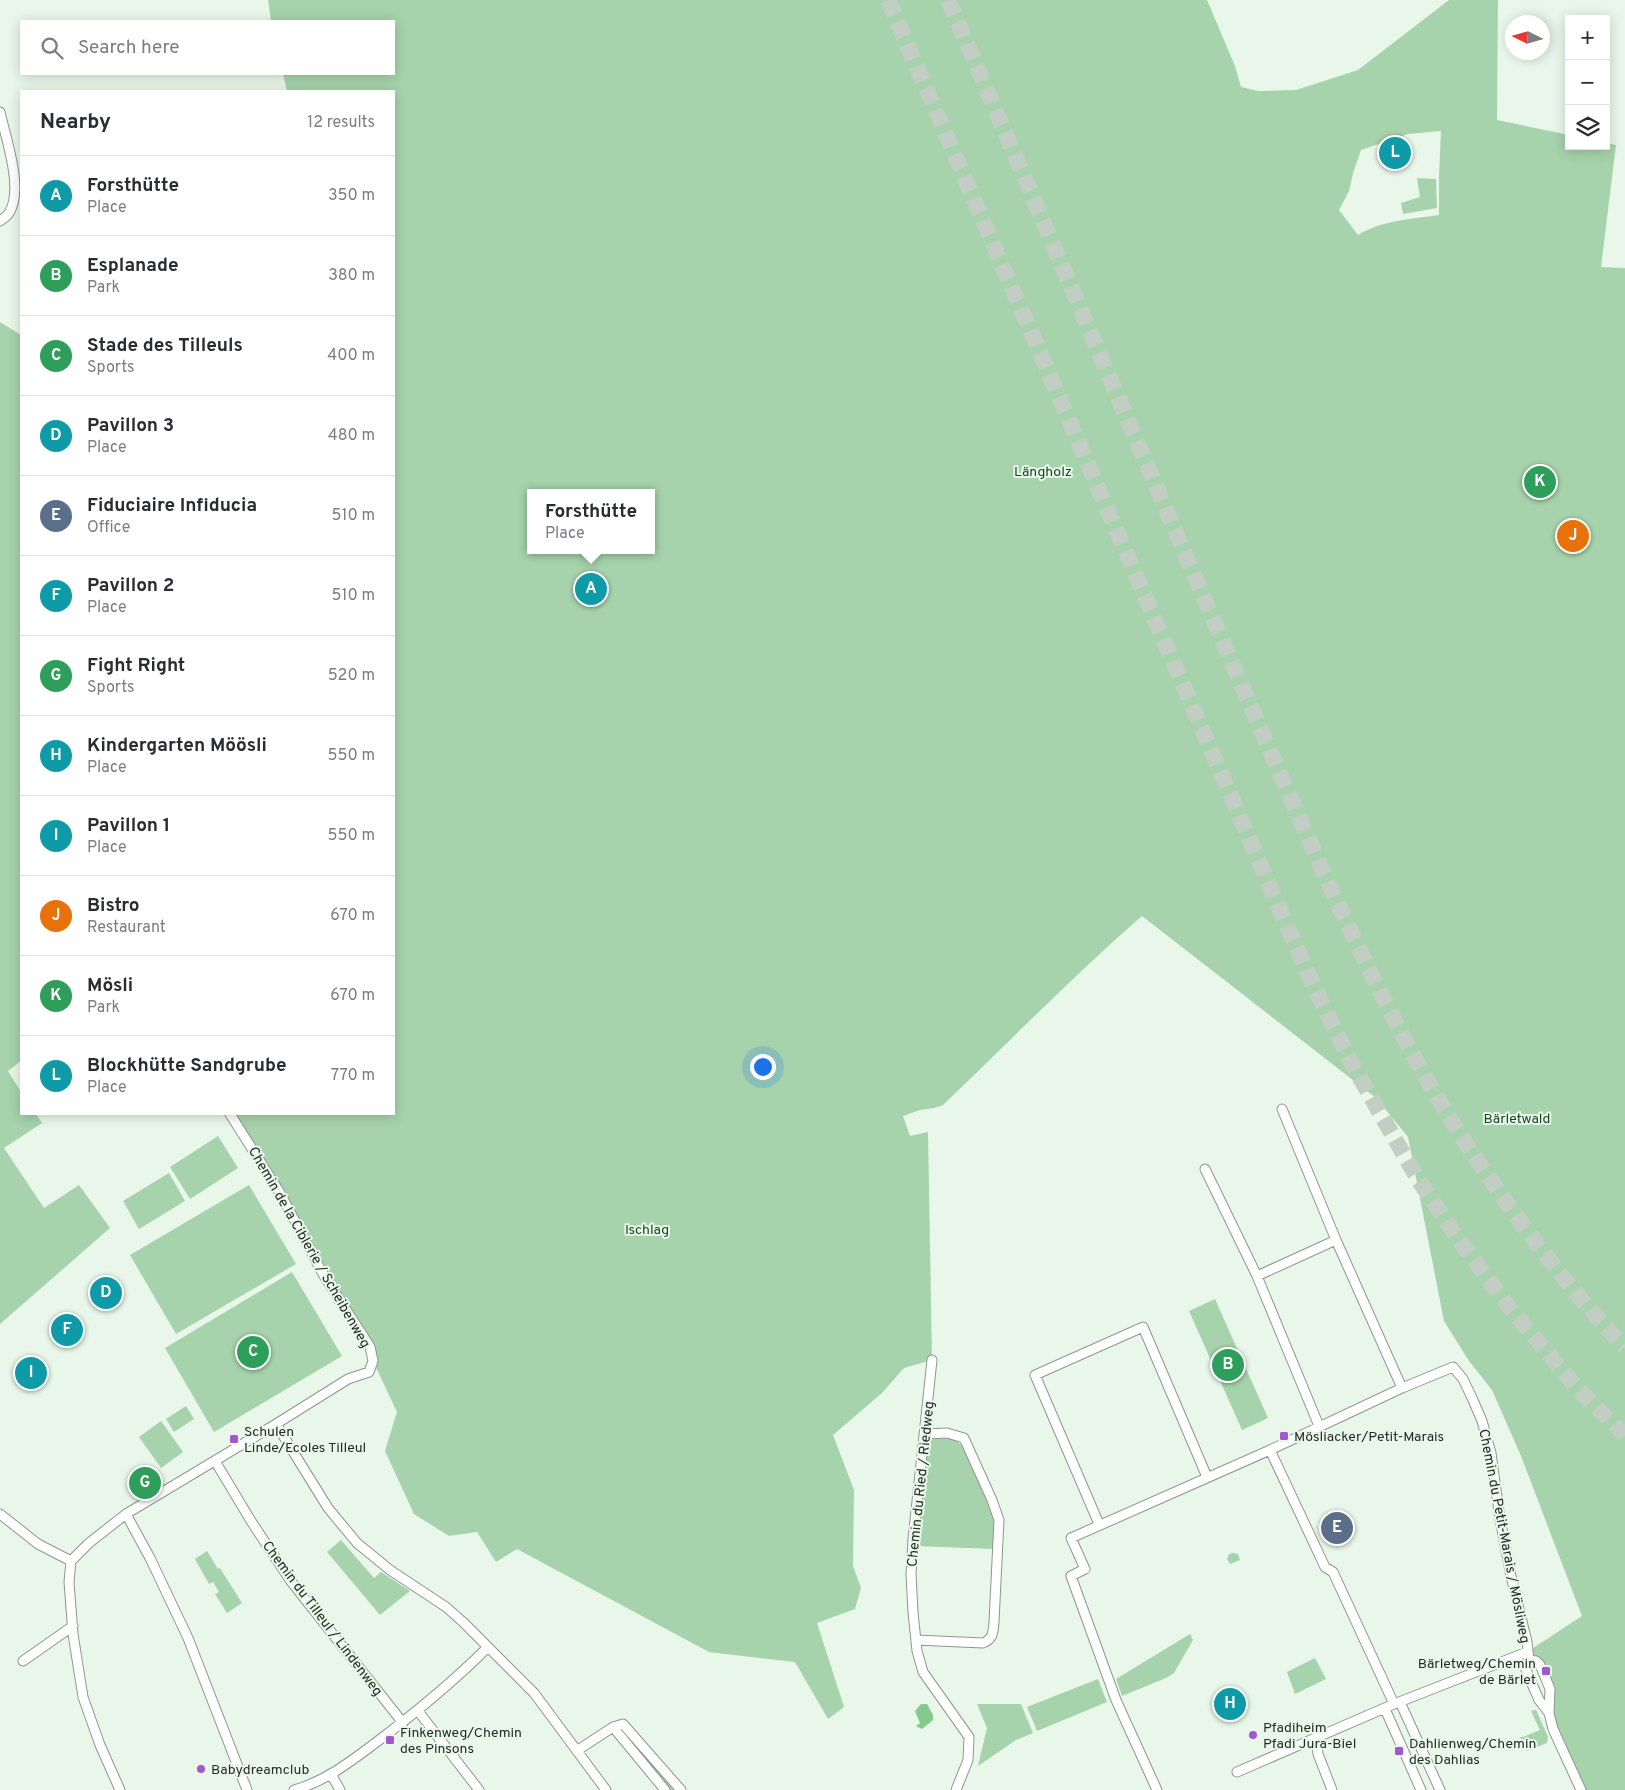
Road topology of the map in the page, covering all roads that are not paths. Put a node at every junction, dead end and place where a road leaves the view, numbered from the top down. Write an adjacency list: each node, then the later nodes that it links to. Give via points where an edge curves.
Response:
1 (0, 112): 2 (street, via 14,174 14,200 8,214)
2 (0, 221)
3 (1282, 1109): 6 (street)
4 (231, 1115): 10 (street, Chemin de la Ciblerie / Scheibenweg, via 280,1193 323,1274 370,1347 373,1361 369,1372 348,1379)
5 (1205, 1169): 7 (street)
6 (1336, 1240): 7 (street); 9 (street)
7 (1257, 1276): 11 (street)
8 (932, 1360): 12 (street, Chemin du Ried / Riedweg)
9 (1402, 1388): 11 (street); 23 (street, Chemin du Petit-Marais / Mösliweg, via 1453,1367 1473,1400 1491,1453 1502,1528)
10 (276, 1424): 14 (street, Chemin de la Ciblerie / Scheibenweg); 22 (street, via 328,1508 357,1543 452,1612)
11 (1319, 1426): 13 (street)
12 (925, 1434): 21 (street, Chemin du Ried / Riedweg, via 912,1539); 21 (street, via 947,1433 964,1438 992,1500 999,1520 995,1615 992,1636 983,1643)
13 (1270, 1450): 15 (street); 25 (street, via 1325,1567 1333,1572)
14 (215, 1461): 17 (street, Chemin de la Ciblerie / Scheibenweg); 29 (street, Chemin du Tilleul / Lindenweg, via 290,1580)
15 (1207, 1477): 18 (street); 18 (street, via 1143,1327 1035,1375)
16 (0, 1514): 19 (street, via 38,1544)
17 (126, 1514): 19 (street, Chemin de la Ciblerie / Scheibenweg); 36 (street, via 188,1638)
18 (1099, 1524): 44 (street, via 1071,1538 1085,1569 1071,1576 1116,1700)
19 (71, 1561): 20 (street, via 69,1582)
20 (73, 1626): 24 (street); 35 (street, via 83,1697)
21 (916, 1640): 43 (street, Chemin du Ried / Riedweg, via 923,1672 969,1737 968,1760)
22 (488, 1647): 27 (street); 32 (street, via 534,1693)
23 (1528, 1656): 25 (street); 28 (street, Chemin du Petit-Marais / Mösliweg, via 1526,1670 1539,1700); 28 (street, via 1540,1665 1550,1689)
24 (23, 1660)
25 (1397, 1703): 26 (street); 47 (street)
26 (1385, 1708): 31 (street); 46 (street)
27 (418, 1712): 29 (street); 39 (street)
28 (1549, 1713): 48 (street, via 1553,1730)
29 (403, 1723): 34 (street)
30 (613, 1727): 32 (street); 41 (street); 42 (street, via 623,1724)
31 (1316, 1738): 33 (street); 45 (street, via 1318,1754)
32 (578, 1750): 40 (street)
33 (1237, 1772)
34 (331, 1774): 37 (street); 38 (street)
35 (120, 1790)
36 (247, 1790)
37 (294, 1790)
38 (340, 1790)
39 (479, 1790)
40 (606, 1790)
41 (665, 1790)
42 (681, 1790)
43 (956, 1790)
44 (1157, 1790)
45 (1332, 1790)
46 (1421, 1790)
47 (1440, 1790)
48 (1581, 1790)

